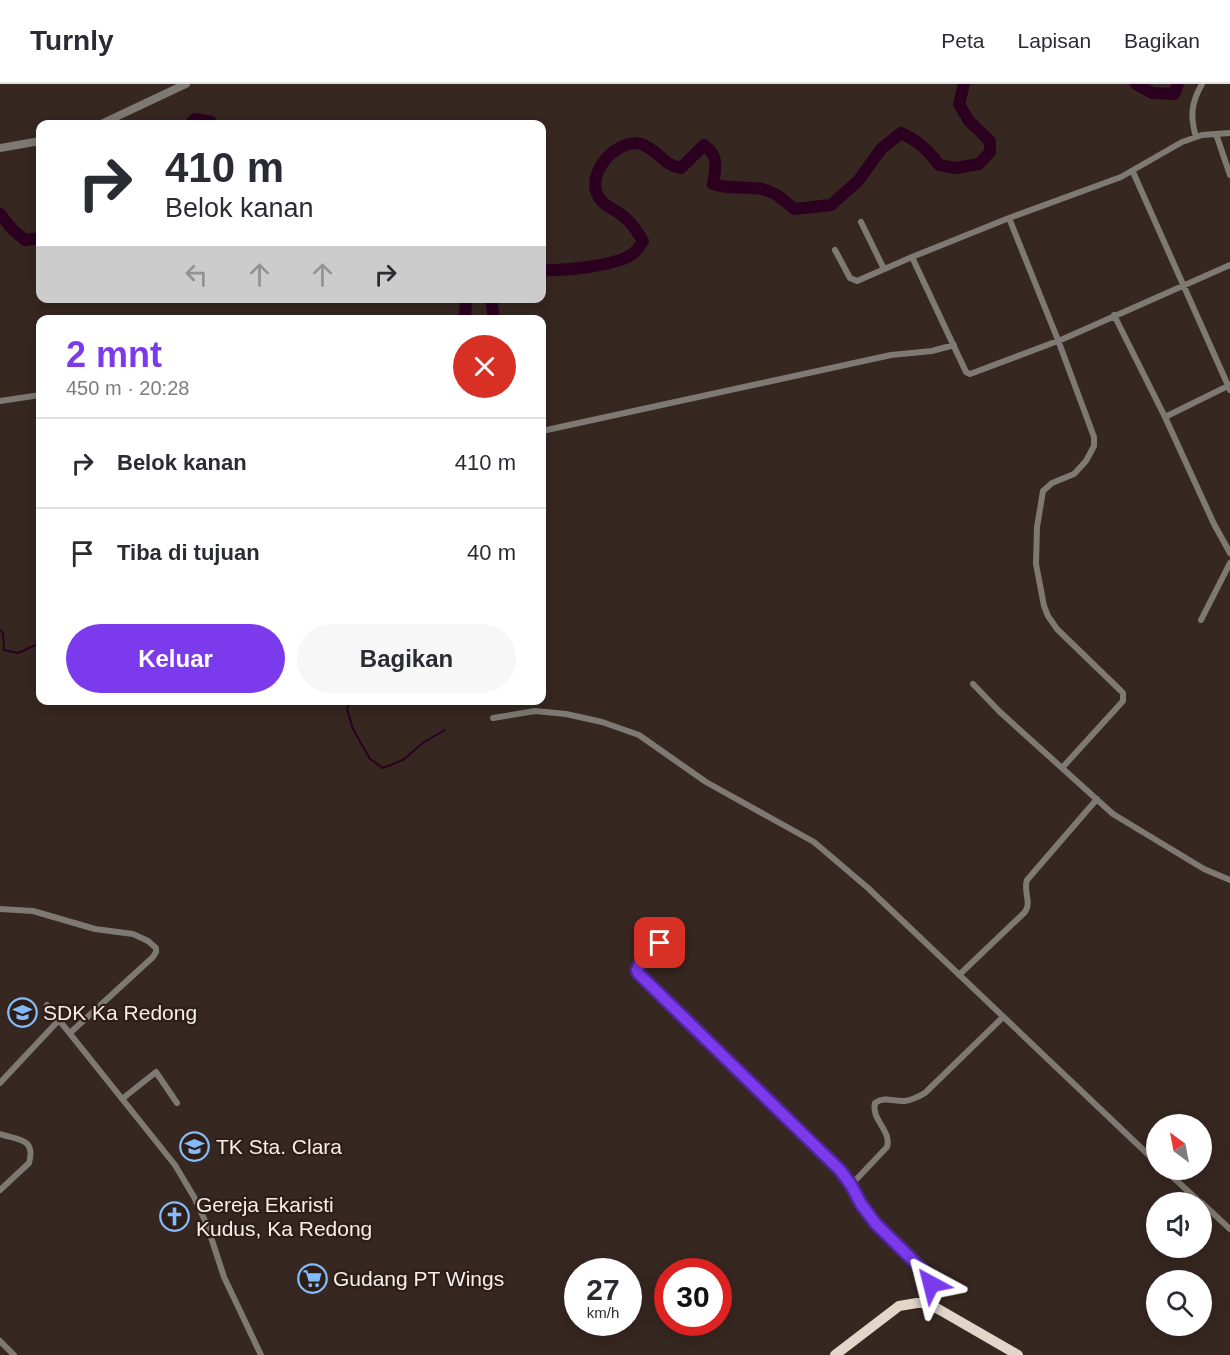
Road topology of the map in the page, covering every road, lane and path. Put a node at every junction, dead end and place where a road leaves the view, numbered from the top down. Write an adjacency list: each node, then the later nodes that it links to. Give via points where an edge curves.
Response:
1 (186, 84): 3 (street)
2 (1202, 84): 6 (street, via 1191,113)
3 (109, 120)
4 (1230, 133): 5 (street)
5 (1216, 134): 6 (street); 10 (street)
6 (1196, 137): 9 (street)
7 (36, 142): 8 (street)
8 (0, 148)
9 (1133, 172): 11 (street); 17 (street)
10 (1230, 175)
11 (1009, 218): 14 (street); 19 (street)
12 (861, 222): 16 (street)
13 (835, 250): 16 (street, via 853,280 862,280)
14 (912, 257): 16 (street); 20 (street)
15 (1230, 265): 17 (street)
16 (884, 269)
17 (1183, 285): 18 (street); 21 (street)
18 (1114, 315): 19 (street); 24 (street)
19 (1058, 340): 20 (street, via 970,374); 31 (street, via 1094,446 1074,474 1043,491 1036,564 1044,606 1053,624 1123,696 1123,701)
20 (954, 345): 25 (street, via 891,355)
21 (1230, 387): 24 (street)
22 (36, 396): 23 (street)
23 (0, 401)
24 (1165, 417): 26 (street)
25 (546, 430)
26 (1230, 553)
27 (1230, 563): 28 (street)
28 (1201, 620)
29 (973, 684): 31 (street)
30 (493, 718): 36 (street, via 535,711 566,714 639,735 706,782 814,842)
31 (1062, 768): 32 (street)
32 (1097, 800): 33 (street, via 1113,814 1204,869); 36 (street, via 1027,880 1029,902 1025,912)
33 (1230, 880)
34 (0, 909): 40 (street, via 33,911 95,929 133,934 156,948 153,957)
35 (677, 922): 47 (street, via 641,962 638,973)
36 (959, 975): 38 (street)
37 (47, 1005): 39 (street)
38 (1003, 1017): 45 (street); 47 (street, via 925,1093 904,1101 883,1098 875,1102 874,1113 887,1135 887,1147)
39 (59, 1020): 40 (street); 41 (street)
40 (70, 1033): 42 (street)
41 (0, 1083)
42 (122, 1099): 43 (street, via 156,1072); 55 (street, via 175,1165 194,1197 224,1277)
43 (177, 1103)
44 (0, 1134): 48 (street, via 28,1143 31,1158)
45 (1146, 1153)
46 (1176, 1180): 49 (street)
47 (851, 1185): 52 (street, via 876,1224 927,1275 931,1284)
48 (0, 1190)
49 (1189, 1192)
50 (1212, 1213): 51 (street)
51 (1230, 1229)
52 (927, 1303): 56 (highway, via 899,1306); 57 (highway)
53 (0, 1341): 54 (street)
54 (14, 1355)
55 (261, 1355)
56 (835, 1355)
57 (1017, 1355)

